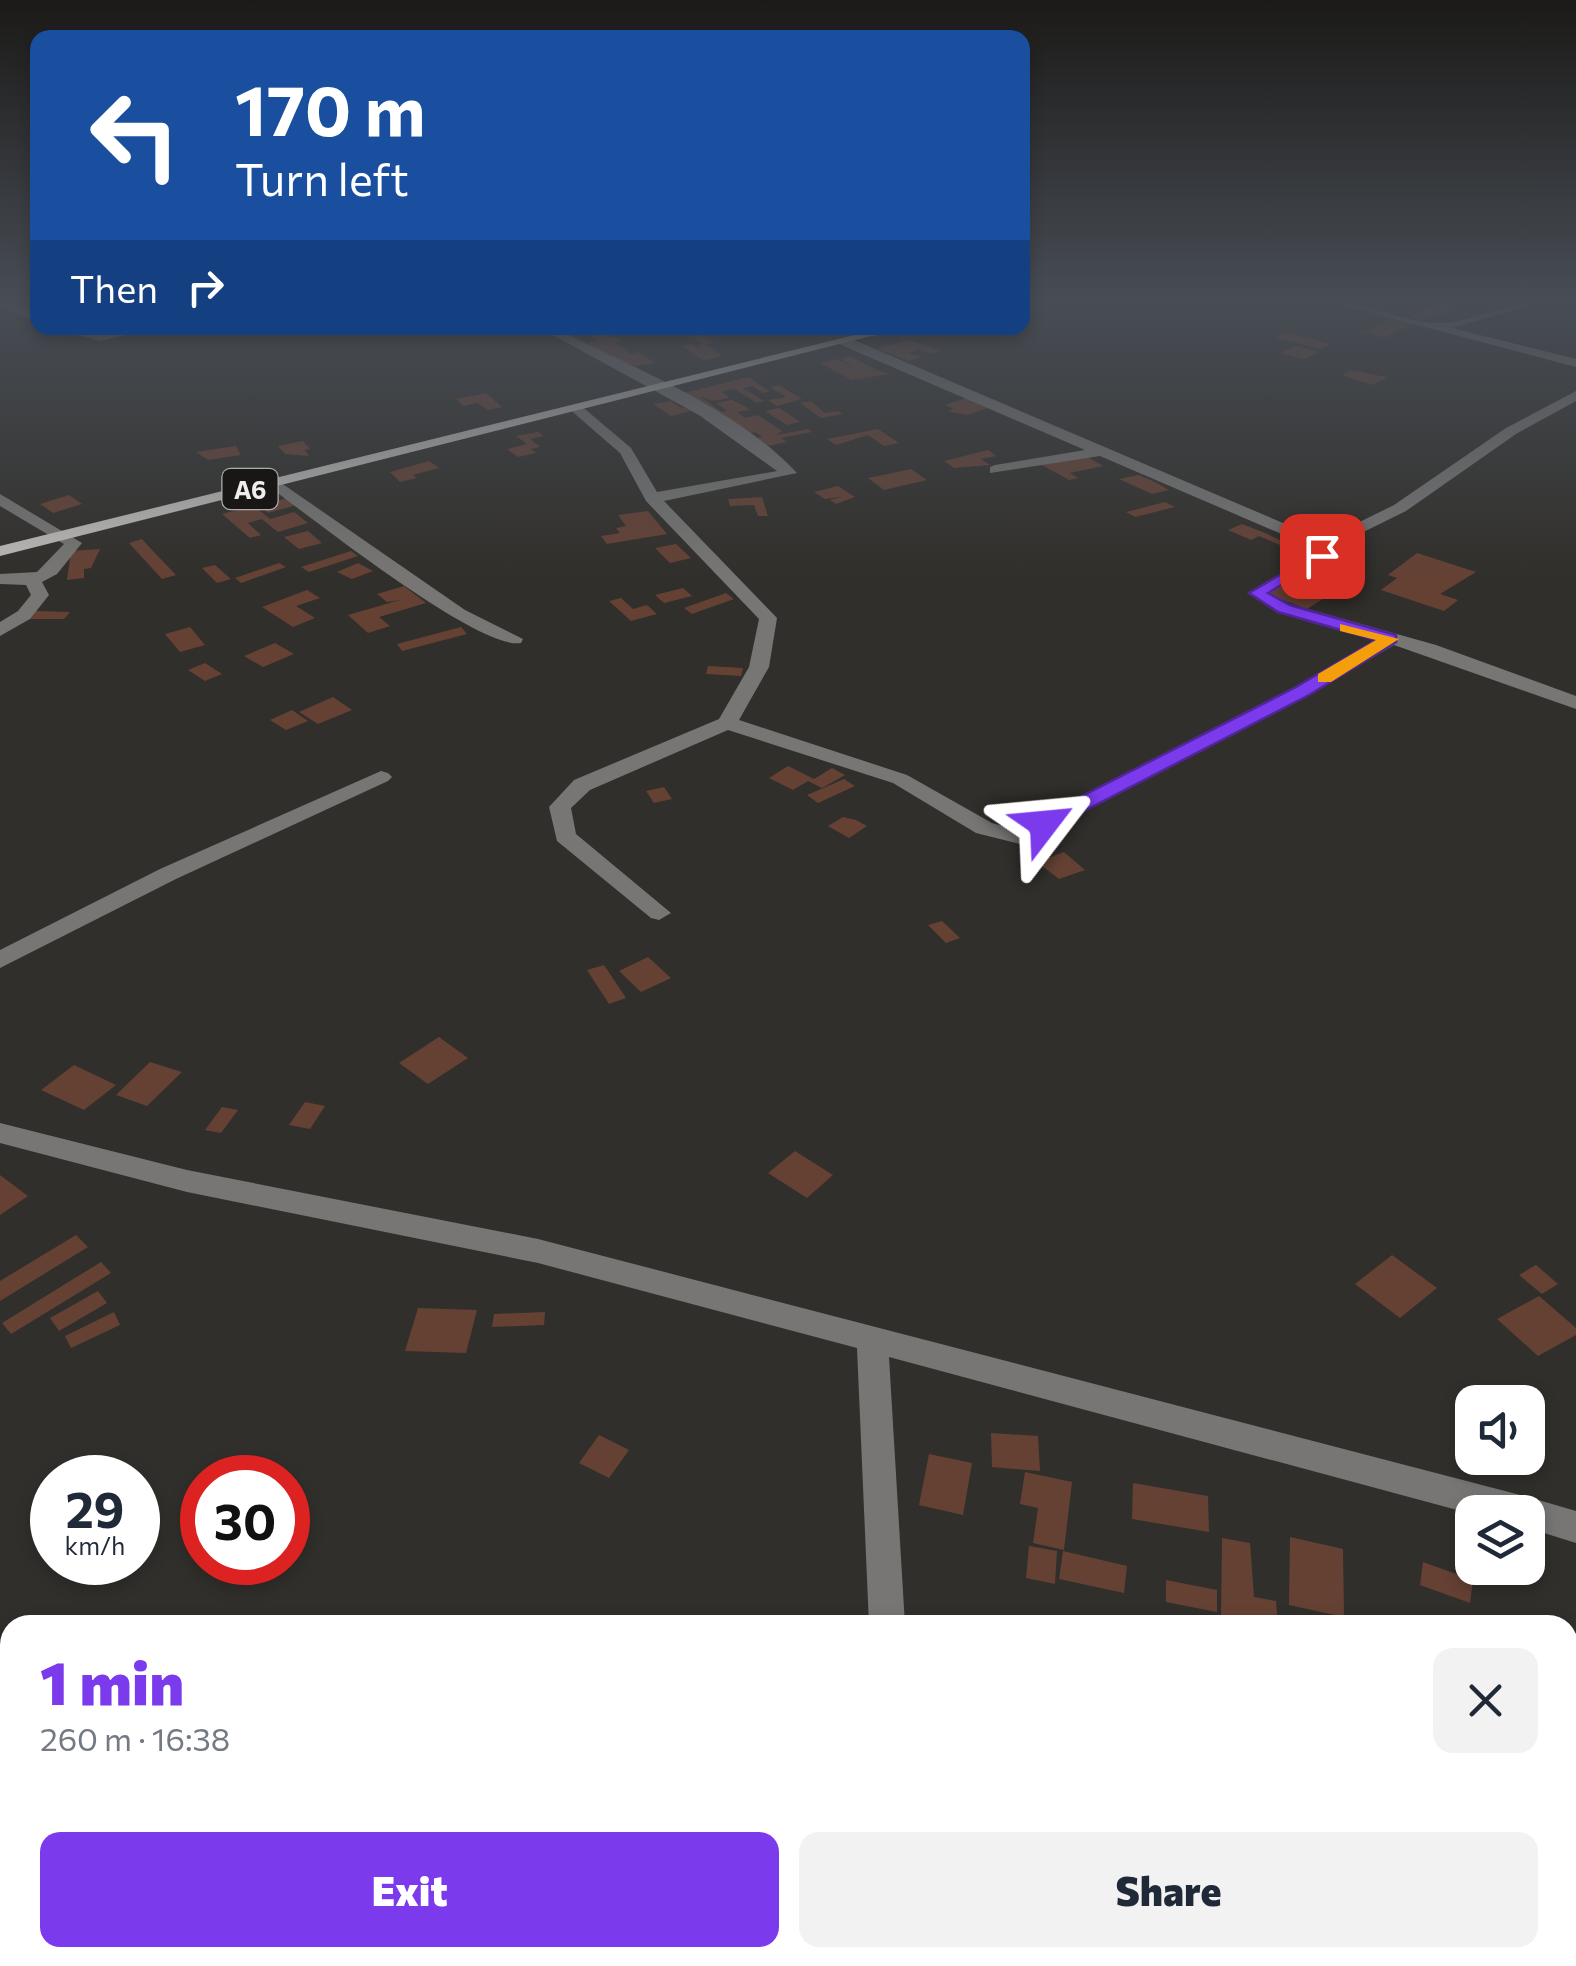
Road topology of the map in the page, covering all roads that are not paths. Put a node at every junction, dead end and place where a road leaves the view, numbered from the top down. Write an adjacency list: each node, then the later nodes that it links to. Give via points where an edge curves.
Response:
1 (625, 395): 5 (main road, A6)
2 (672, 395): 9 (street, via 789,473)
3 (972, 395): 6 (street)
4 (1575, 395): 12 (street, via 1400,508)
5 (574, 408): 8 (main road, A6); 9 (street, via 626,451)
6 (1104, 450): 7 (street); 12 (street)
7 (995, 470)
8 (274, 483): 11 (main road, A6); 18 (street, via 459,614)
9 (652, 498): 20 (street, via 768,618 759,666)
10 (0, 499): 11 (street)
11 (62, 536): 13 (main road, A6); 15 (street, via 74,543)
12 (1323, 546): 17 (street, via 1322,556 1257,593 1284,608)
13 (0, 551)
14 (0, 579): 15 (street)
15 (34, 582): 16 (street, via 40,595 24,616)
16 (0, 630)
17 (1390, 639): 19 (street); 20 (street, via 1020,837 984,828 900,779)
18 (514, 640)
19 (1576, 702)
20 (727, 723): 22 (street, via 582,784 560,807 565,836)
21 (382, 776): 23 (street)
22 (659, 914)
23 (0, 960)
24 (0, 1133): 25 (street, via 187,1181 538,1251)
25 (872, 1337): 26 (street); 29 (street)
26 (1459, 1495)
27 (1545, 1518): 28 (street)
28 (1576, 1526)
29 (886, 1615)

